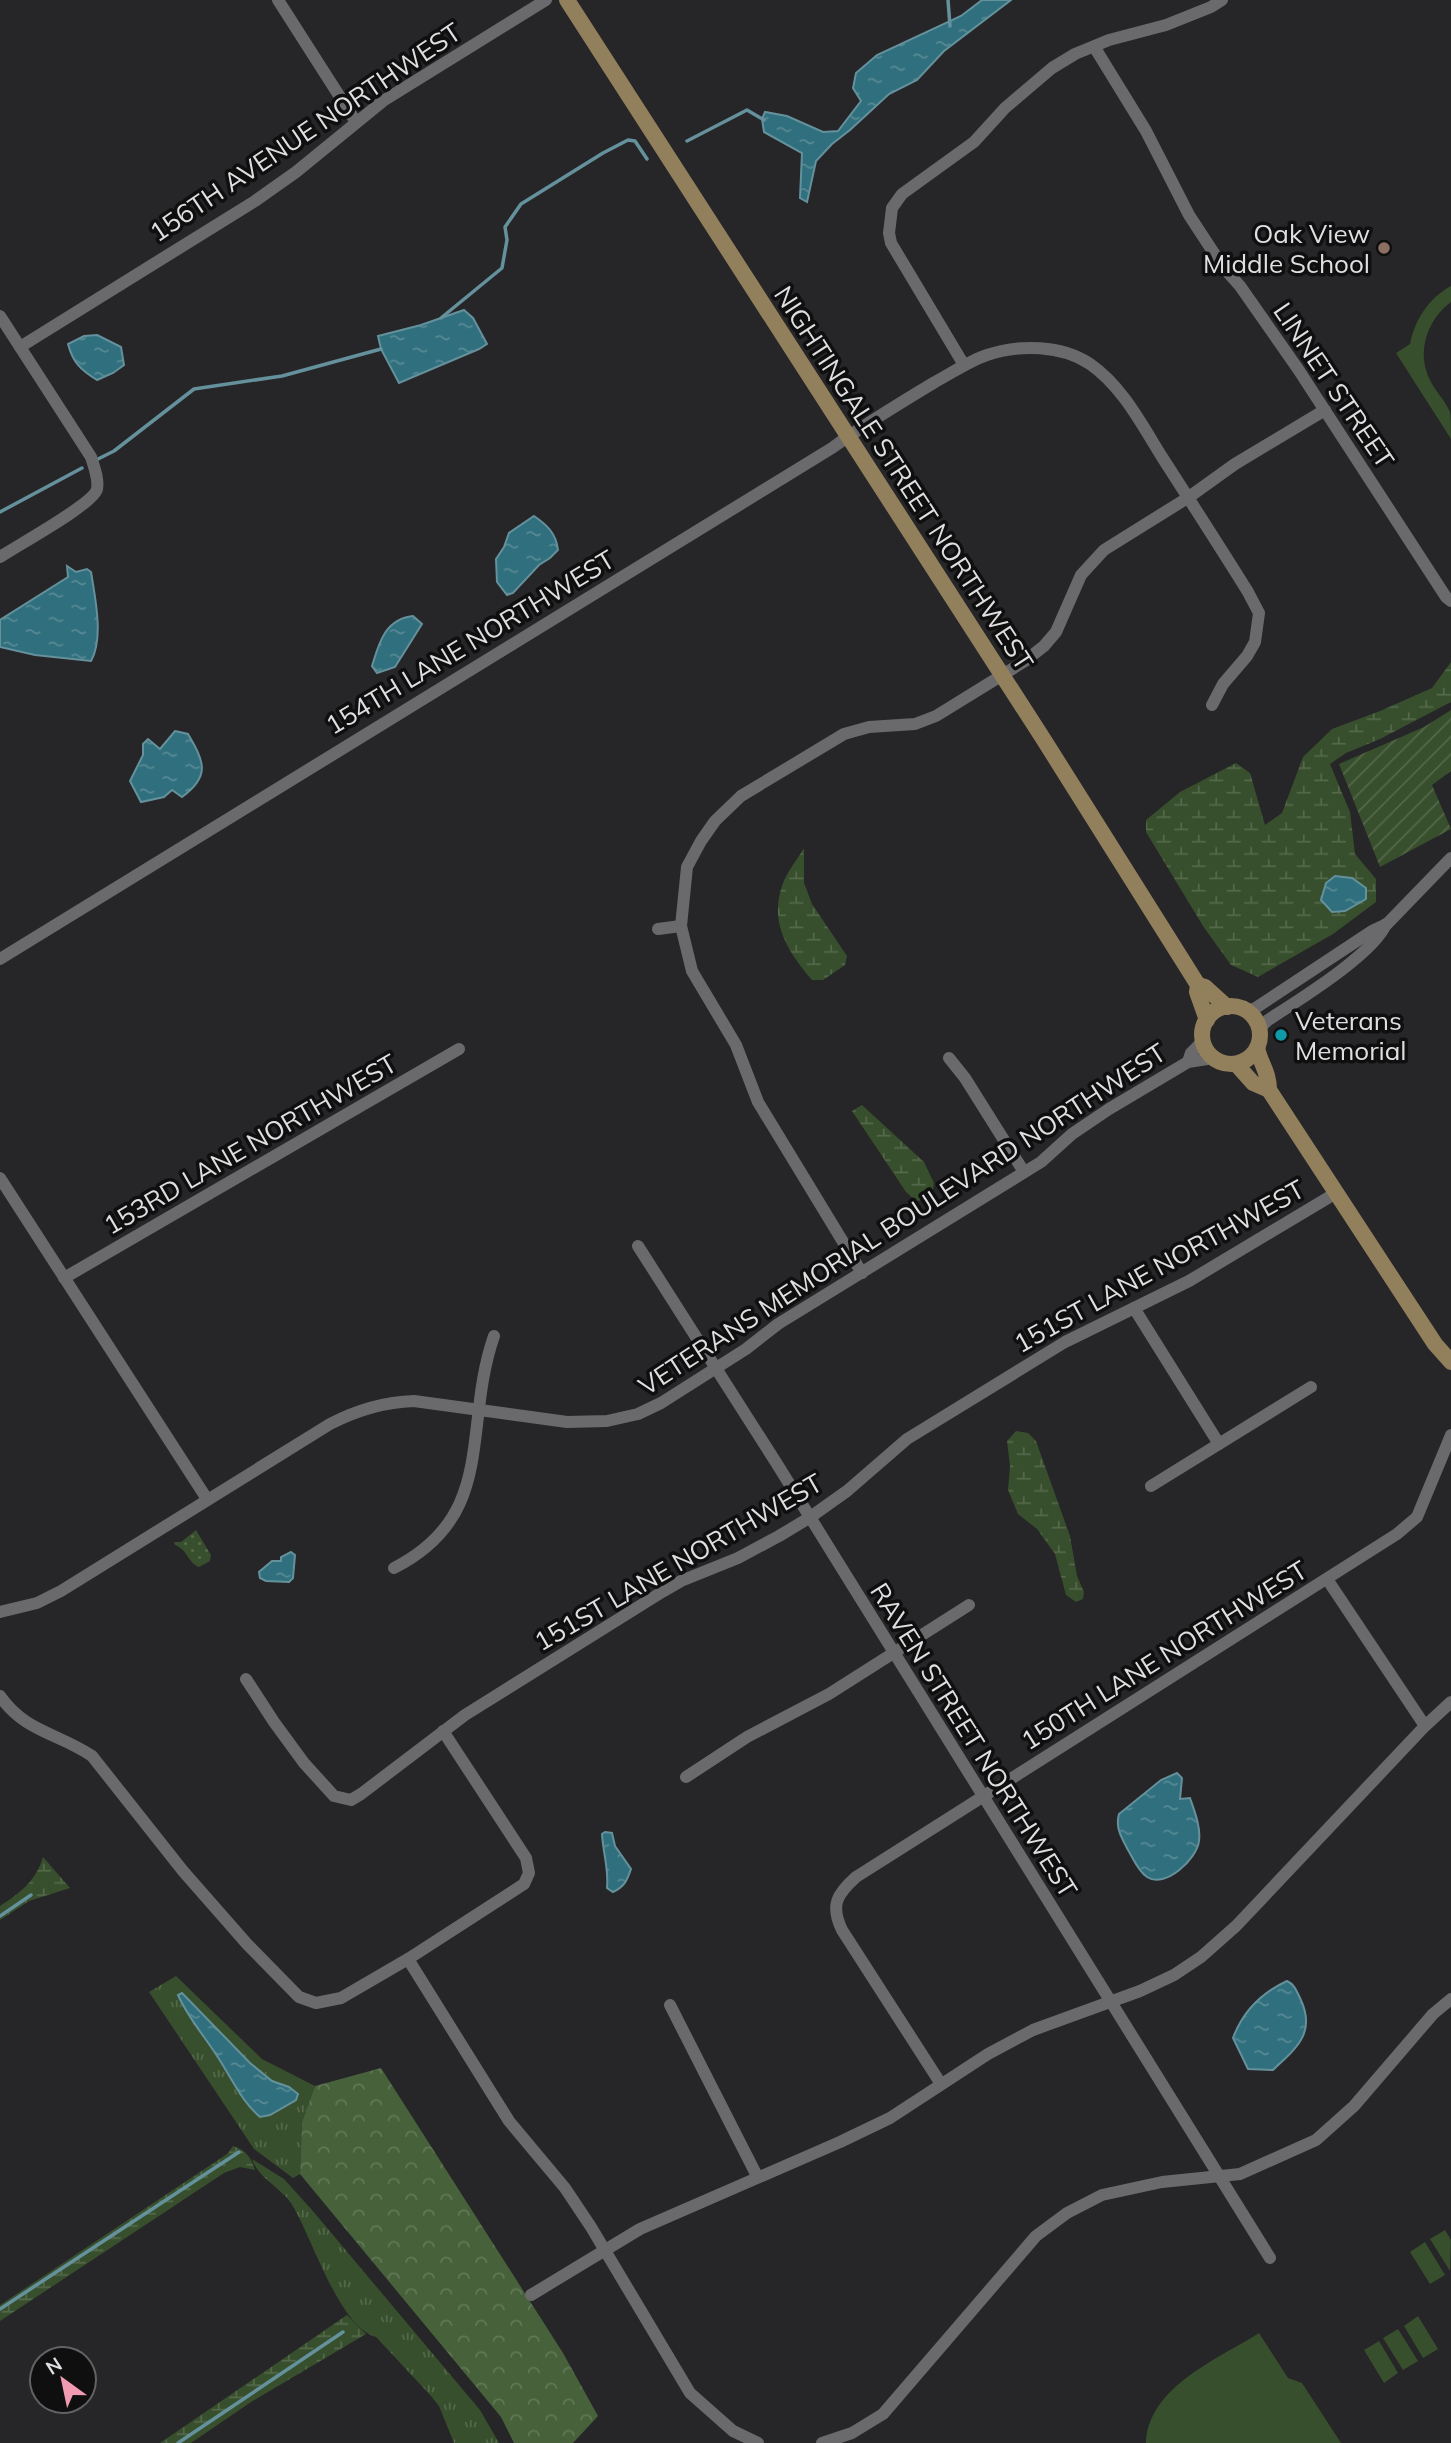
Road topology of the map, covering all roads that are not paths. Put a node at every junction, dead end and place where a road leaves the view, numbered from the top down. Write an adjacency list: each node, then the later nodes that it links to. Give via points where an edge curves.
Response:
1 (278, 0): 6 (street)
2 (546, 0): 6 (street, 156TH AVENUE NORTHWEST)
3 (567, 0): 11 (street, NIGHTINGALE STREET NORTHWEST)
4 (1222, 0): 5 (street, via 1166,26)
5 (1095, 48): 9 (street, via 1063,61 1027,89 974,142 902,194 892,208 891,243); 10 (street, LINNET STREET, via 1146,131 1189,215)
6 (356, 122): 8 (street, 156TH AVENUE NORTHWEST, via 255,201)
7 (0, 316): 8 (street)
8 (20, 347): 13 (street, via 92,457 97,490 92,498)
9 (964, 365): 11 (street, 154TH LANE NORTHWEST); 12 (street, 154TH LANE NORTHWEST, via 987,355 1035,348 1069,353 1091,365 1116,389)
10 (1325, 410): 12 (street, via 1235,464); 14 (street, LINNET STREET)
11 (848, 436): 15 (street, NIGHTINGALE STREET NORTHWEST); 21 (street, 154TH LANE NORTHWEST)
12 (1189, 498): 15 (street, via 1104,550 1082,575 1056,632 1034,654); 16 (street, 154TH LANE NORTHWEST, via 1259,613 1255,642)
13 (0, 557)
14 (1451, 601)
15 (1002, 675): 19 (street, via 915,724 844,734 741,796 715,821 687,867); 22 (street, NIGHTINGALE STREET NORTHWEST)
16 (1212, 705)
17 (1451, 858): 18 (street)
18 (1387, 924): 24 (street, via 1254,1009); 26 (street, via 1353,960)
19 (681, 926): 20 (street); 39 (street, via 692,971 736,1045 758,1102)
20 (659, 929)
21 (0, 959)
22 (1198, 985): 23 (street, NIGHTINGALE STREET NORTHWEST); 25 (street, NIGHTINGALE STREET NORTHWEST)
23 (1227, 1007): 24 (street, NIGHTINGALE STREET NORTHWEST); 25 (street)
24 (1245, 1010): 26 (street)
25 (1207, 1020): 27 (street, NIGHTINGALE STREET NORTHWEST)
26 (1260, 1028): 28 (street)
27 (1203, 1041): 31 (street); 32 (street)
28 (1257, 1048): 33 (street); 34 (street, via 1269,1074)
29 (459, 1049): 40 (street, 153RD LANE NORTHWEST)
30 (949, 1058): 35 (street)
31 (1214, 1058): 32 (street, VETERANS MEMORIAL BOULEVARD NORTHWEST); 33 (street)
32 (1188, 1062): 35 (street, VETERANS MEMORIAL BOULEVARD NORTHWEST, via 1086,1124)
33 (1236, 1064): 34 (street, via 1253,1083)
34 (1269, 1090): 37 (street)
35 (1024, 1172): 39 (street, VETERANS MEMORIAL BOULEVARD NORTHWEST)
36 (0, 1178): 40 (street)
37 (1336, 1193): 41 (street, 151ST LANE NORTHWEST, via 1189,1281); 43 (street)
38 (638, 1246): 44 (street, RAVEN STREET NORTHWEST)
39 (862, 1273): 44 (street, VETERANS MEMORIAL BOULEVARD NORTHWEST)
40 (64, 1278): 50 (street)
41 (1134, 1308): 48 (street); 51 (street, 151ST LANE NORTHWEST, via 1065,1342 907,1439)
42 (494, 1336): 46 (street)
43 (1451, 1362)
44 (715, 1368): 46 (street, VETERANS MEMORIAL BOULEVARD NORTHWEST, via 661,1403 607,1422 567,1422); 51 (street, RAVEN STREET NORTHWEST)
45 (1311, 1387): 48 (street)
46 (478, 1410): 50 (street, VETERANS MEMORIAL BOULEVARD NORTHWEST, via 414,1401 360,1410); 52 (street, via 471,1472 457,1511 432,1544)
47 (1451, 1435): 53 (street, 150TH LANE NORTHWEST, via 1416,1517)
48 (1219, 1444): 49 (street)
49 (1152, 1486)
50 (206, 1499): 55 (street, VETERANS MEMORIAL BOULEVARD NORTHWEST, via 61,1591)
51 (809, 1518): 56 (street, RAVEN STREET NORTHWEST); 61 (street, 151ST LANE NORTHWEST, via 738,1558 662,1592)
52 (394, 1568)
53 (1327, 1579): 60 (street); 63 (street, 150TH LANE NORTHWEST)
54 (968, 1605): 56 (street)
55 (0, 1612)
56 (895, 1654): 62 (street, via 747,1737); 63 (street, RAVEN STREET NORTHWEST)
57 (246, 1679): 61 (street, 151ST LANE NORTHWEST, via 304,1763 334,1796 351,1800)
58 (0, 1696): 64 (street, via 32,1727 72,1742 92,1756 183,1871 299,1997 316,2003 341,1998)
59 (1451, 1702): 60 (street)
60 (1425, 1726): 66 (street, via 1236,1926 1201,1957 1174,1975)
61 (443, 1731): 64 (street, via 526,1858 529,1873 524,1884)
62 (686, 1777)
63 (983, 1797): 66 (street, RAVEN STREET NORTHWEST); 68 (street, 150TH LANE NORTHWEST, via 856,1877 840,1892 835,1909 842,1930)
64 (408, 1959): 71 (street, via 509,2120 565,2189)
65 (1451, 1999): 70 (street, via 1354,2106 1316,2140 1250,2171)
66 (1112, 2002): 68 (street, via 1033,2030); 70 (street, RAVEN STREET NORTHWEST)
67 (670, 2006): 69 (street)
68 (941, 2084): 69 (street, via 890,2118)
69 (757, 2176): 71 (street, via 639,2229)
70 (1220, 2177): 72 (street, RAVEN STREET NORTHWEST); 75 (street, via 1162,2182 1102,2195 1067,2213 1036,2236 883,2414 852,2433)
71 (605, 2250): 73 (street); 74 (street, via 690,2393 733,2431)
72 (1270, 2258)
73 (531, 2295)
74 (758, 2443)
75 (822, 2443)

